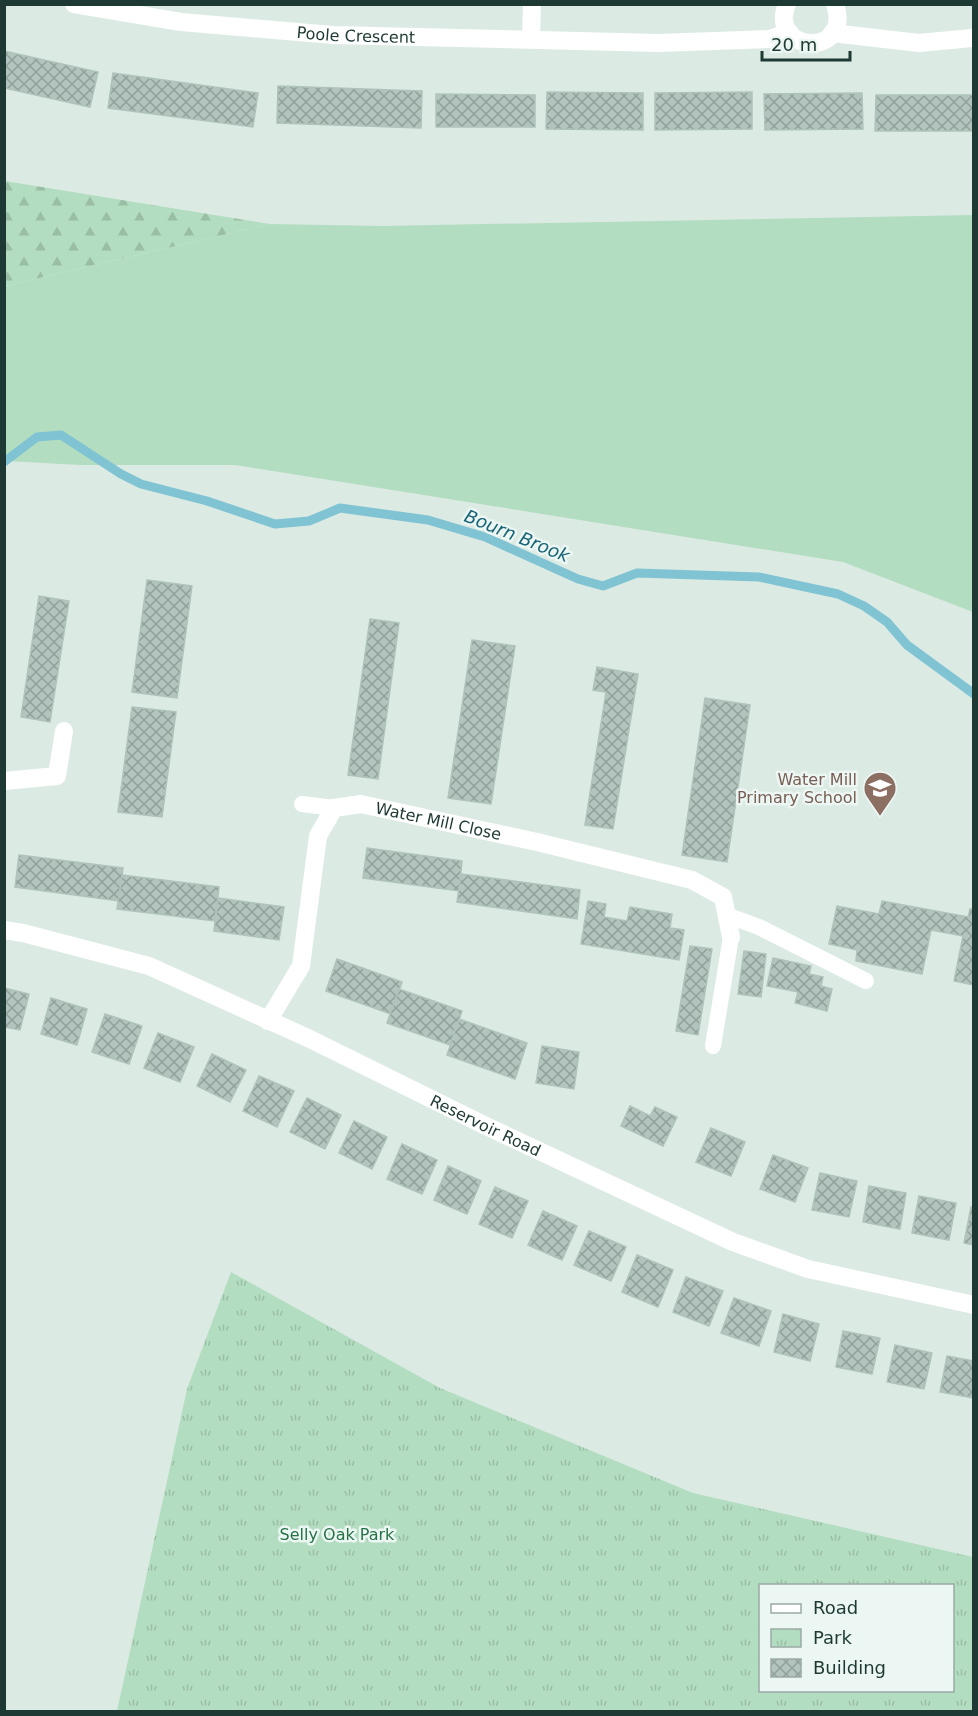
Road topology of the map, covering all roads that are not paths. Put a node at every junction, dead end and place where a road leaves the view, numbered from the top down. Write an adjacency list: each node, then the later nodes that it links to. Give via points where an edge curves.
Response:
1 (74, 4): 5 (street, Poole Crescent)
2 (532, 4): 9 (street)
3 (787, 4): 6 (street, via 784,16)
4 (835, 4): 7 (street, via 838,15)
5 (182, 13): 9 (street, Poole Crescent, via 333,35)
6 (789, 32): 7 (street, via 795,39 810,44); 9 (street, Poole Crescent, via 770,39 658,44)
7 (832, 33): 8 (street, via 919,43)
8 (972, 38)
9 (531, 39)
10 (64, 731): 11 (street, via 57,776)
11 (4, 781)
12 (302, 804): 13 (lane)
13 (334, 808): 14 (street, Water Mill Close, via 361,804 408,813 692,880 723,897); 18 (street, via 318,836 301,966)
14 (726, 915): 16 (street, Water Mill Close); 17 (lane, via 759,927)
15 (4, 930): 18 (street, Reservoir Road, via 149,966)
16 (730, 937): 19 (lane)
17 (866, 981)
18 (268, 1021): 20 (street, Reservoir Road, via 733,1242 808,1269)
19 (713, 1046)
20 (974, 1305)

